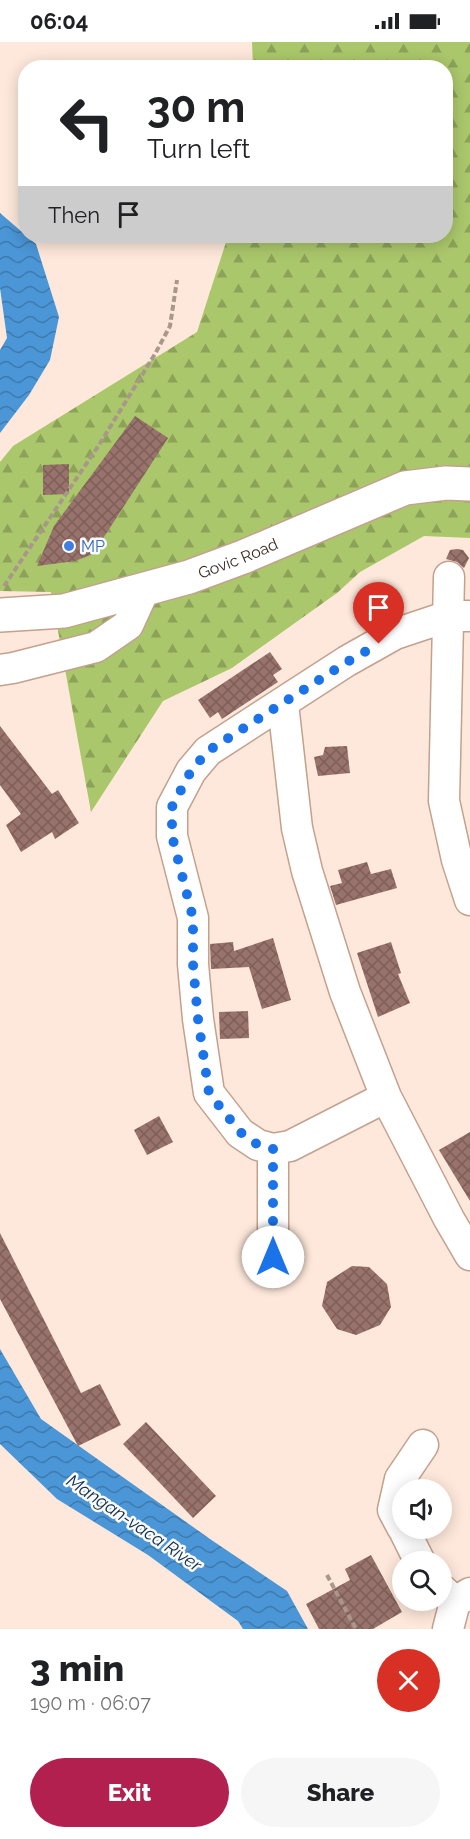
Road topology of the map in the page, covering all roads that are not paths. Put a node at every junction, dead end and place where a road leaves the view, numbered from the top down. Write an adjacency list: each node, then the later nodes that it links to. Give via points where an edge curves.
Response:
1 (470, 484): 3 (main road, Govic Road, via 405,488 243,557)
2 (450, 577): 5 (street)
3 (144, 590): 4 (main road, Govic Road, via 64,611); 6 (street, via 128,625 96,646)
4 (0, 615)
5 (459, 616): 7 (street, via 395,634); 8 (street, via 444,801)
6 (0, 670)
7 (283, 704): 9 (street, via 297,828 307,871 345,992); 10 (street, via 208,751 191,771 172,807 172,836 193,918 198,1019 209,1093 240,1132 258,1145)
8 (470, 900)
9 (386, 1097): 10 (street, via 290,1146); 11 (street)
10 (273, 1149): 12 (street)
11 (470, 1255)
12 (273, 1257)
13 (423, 1445): 14 (street)
14 (400, 1479)

